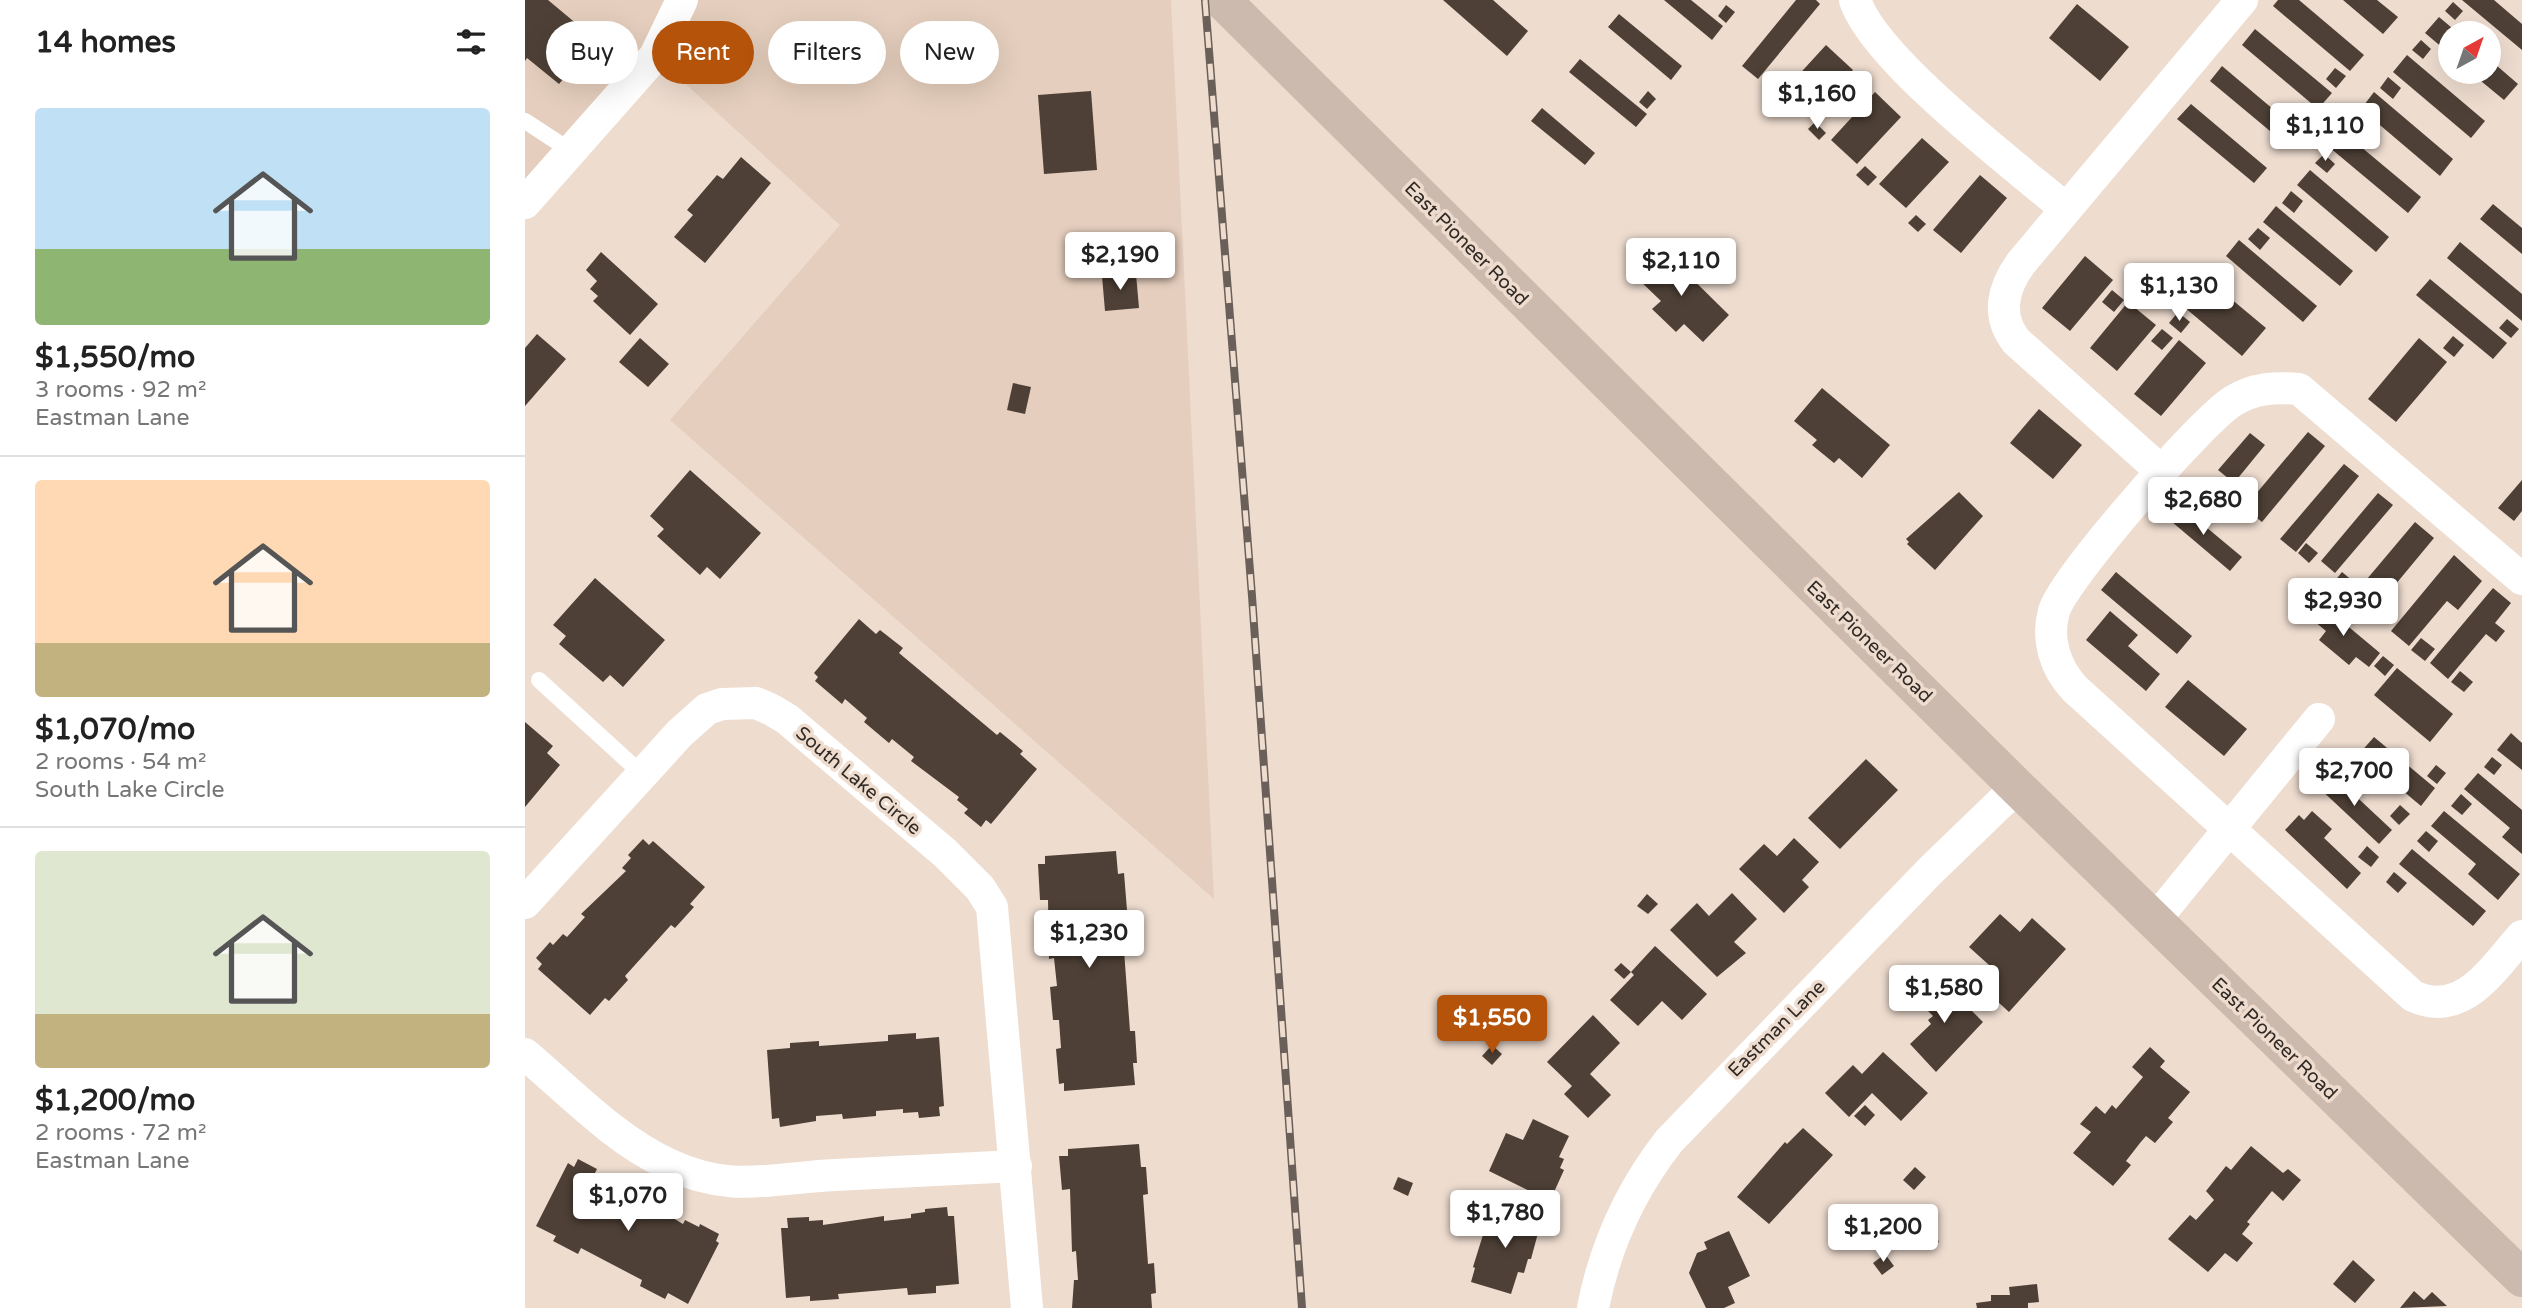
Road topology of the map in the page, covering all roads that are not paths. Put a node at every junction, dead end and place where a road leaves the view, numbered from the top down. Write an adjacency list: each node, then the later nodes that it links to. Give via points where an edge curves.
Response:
1 (682, 0): 6 (street, via 655,56)
2 (1222, 0): 14 (main road, East Pioneer Road)
3 (1855, 0): 8 (street, via 1864,21 1929,91)
4 (2242, 0): 8 (street)
5 (525, 121): 6 (lane)
6 (571, 151): 7 (street)
7 (525, 203)
8 (2066, 209): 9 (street, via 2012,277 2003,302 2006,327)
9 (2161, 471): 10 (street, via 2232,402 2263,389 2299,389); 15 (street, via 2061,594 2052,618 2052,644 2059,668 2075,689)
10 (2522, 579)
11 (539, 680): 13 (lane)
12 (2319, 719): 15 (street)
13 (642, 774): 16 (street, South Lake Circle); 20 (street, South Lake Circle, via 707,709 739,701 756,703 787,719 965,871 992,907)
14 (2017, 787): 17 (main road, East Pioneer Road); 23 (street, Eastman Lane, via 1668,1141 1620,1219)
15 (2229, 829): 17 (street); 18 (street, via 2421,1000 2446,1003 2470,993)
16 (525, 903)
17 (2155, 920): 21 (main road, East Pioneer Road)
18 (2522, 936)
19 (525, 1054): 20 (street, via 632,1144 669,1165 709,1178 773,1183 815,1176)
20 (1016, 1166): 22 (street, South Lake Circle)
21 (2522, 1278)
22 (1027, 1308)
23 (1593, 1308)

